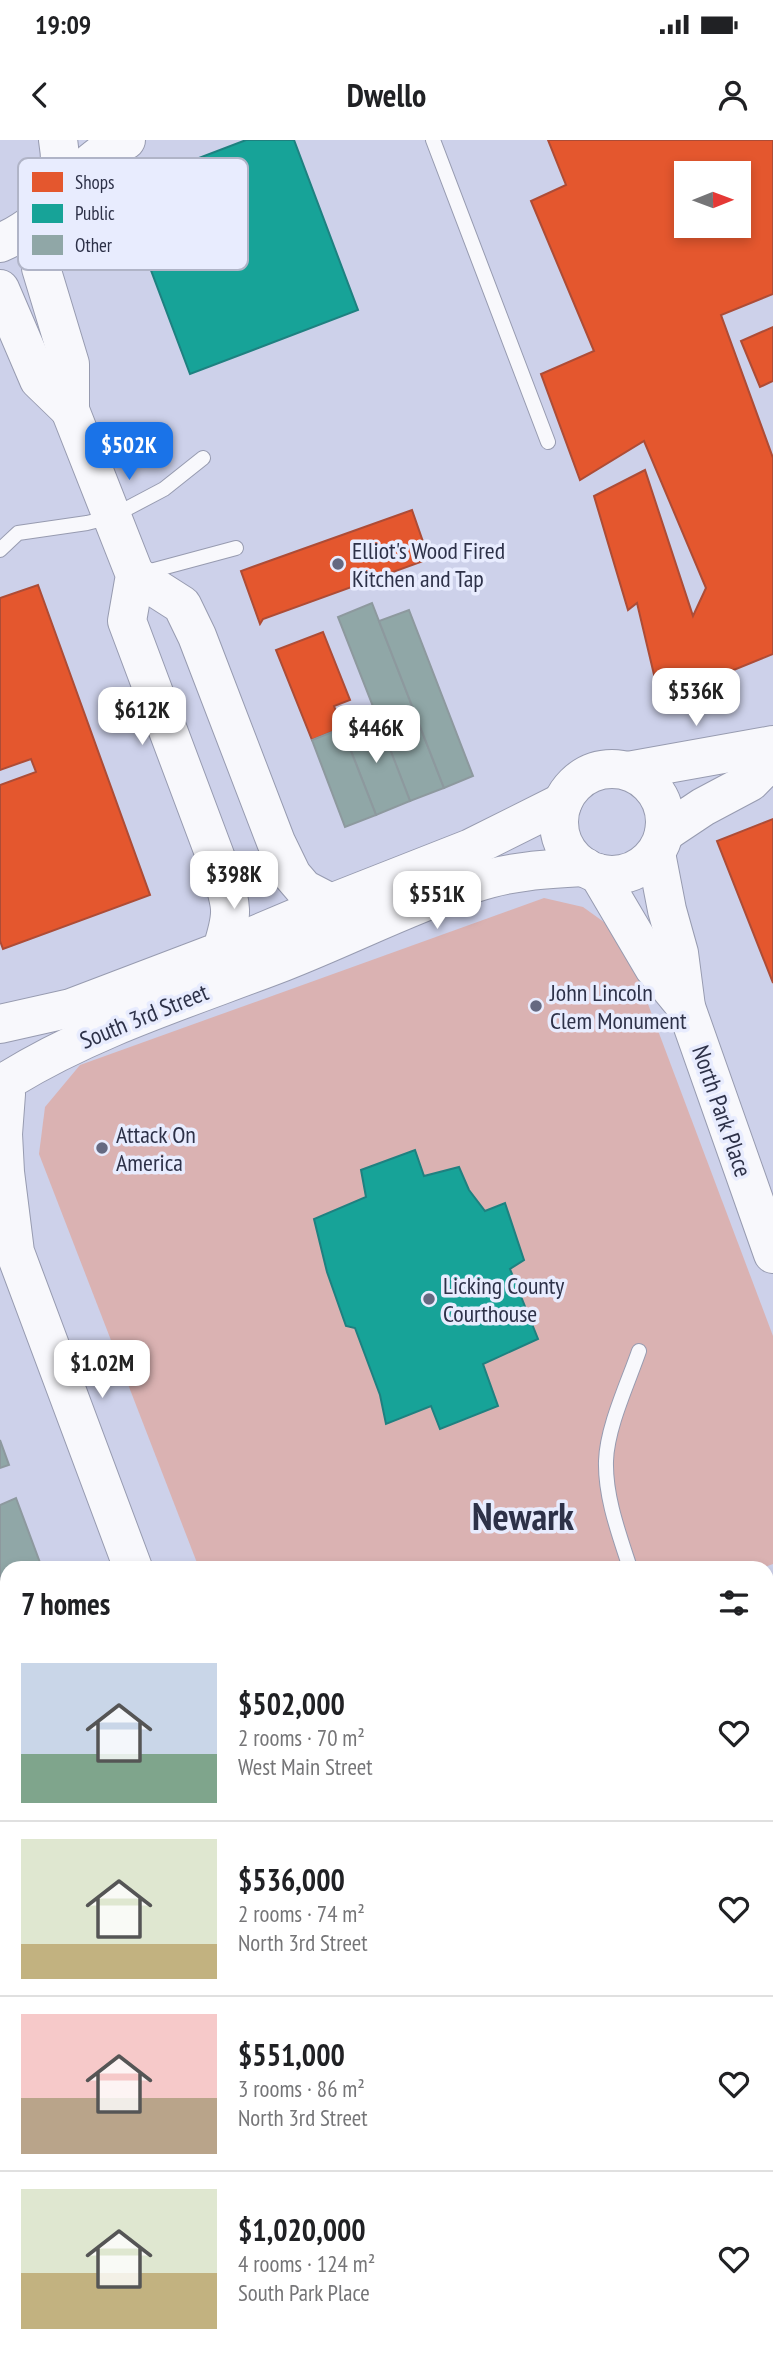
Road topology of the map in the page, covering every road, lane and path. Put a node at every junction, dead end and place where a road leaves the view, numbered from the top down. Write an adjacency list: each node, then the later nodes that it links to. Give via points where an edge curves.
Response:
1 (58, 140): 4 (main road)
2 (126, 140): 5 (main road)
3 (433, 140): 11 (lane)
4 (61, 158)
5 (96, 158)
6 (18, 235): 7 (main road)
7 (0, 243)
8 (42, 270): 10 (main road, via 71,364)
9 (0, 289): 10 (main road, via 39,380)
10 (70, 411): 13 (main road)
11 (548, 442)
12 (204, 458): 13 (lane, via 164,489)
13 (111, 517): 15 (lane, via 18,533); 16 (main road)
14 (236, 548): 16 (lane)
15 (0, 550)
16 (135, 575): 23 (main road, via 182,605 292,875 304,889); 24 (main road, via 127,621 232,907)
17 (773, 745): 19 (main road)
18 (773, 759): 21 (main road, via 750,782 704,807)
19 (628, 771): 20 (main road, via 597,771 571,788); 21 (main road, via 654,788 662,802 666,817)
20 (563, 803): 22 (main road, via 560,832 569,852); 23 (main road, via 471,849)
21 (660, 843): 22 (main road, via 644,864 630,872 614,875); 26 (main road, North Park Place, via 667,910)
22 (592, 870): 25 (main road, via 517,873); 26 (main road, North Park Place, via 654,968)
23 (331, 903): 25 (main road)
24 (226, 938): 25 (main road, South 3rd Street); 27 (main road, South 3rd Street, via 71,1008)
25 (276, 945): 29 (main road, South 3rd Street, via 47,1056)
26 (686, 1007): 31 (main road, North Park Place)
27 (0, 1024)
28 (0, 1043): 29 (main road, via 6,1055)
29 (5, 1093): 30 (main road)
30 (8, 1242): 33 (main road)
31 (773, 1254)
32 (639, 1351): 34 (lane, via 612,1428 606,1460 609,1496)
33 (130, 1561)
34 (628, 1561)

